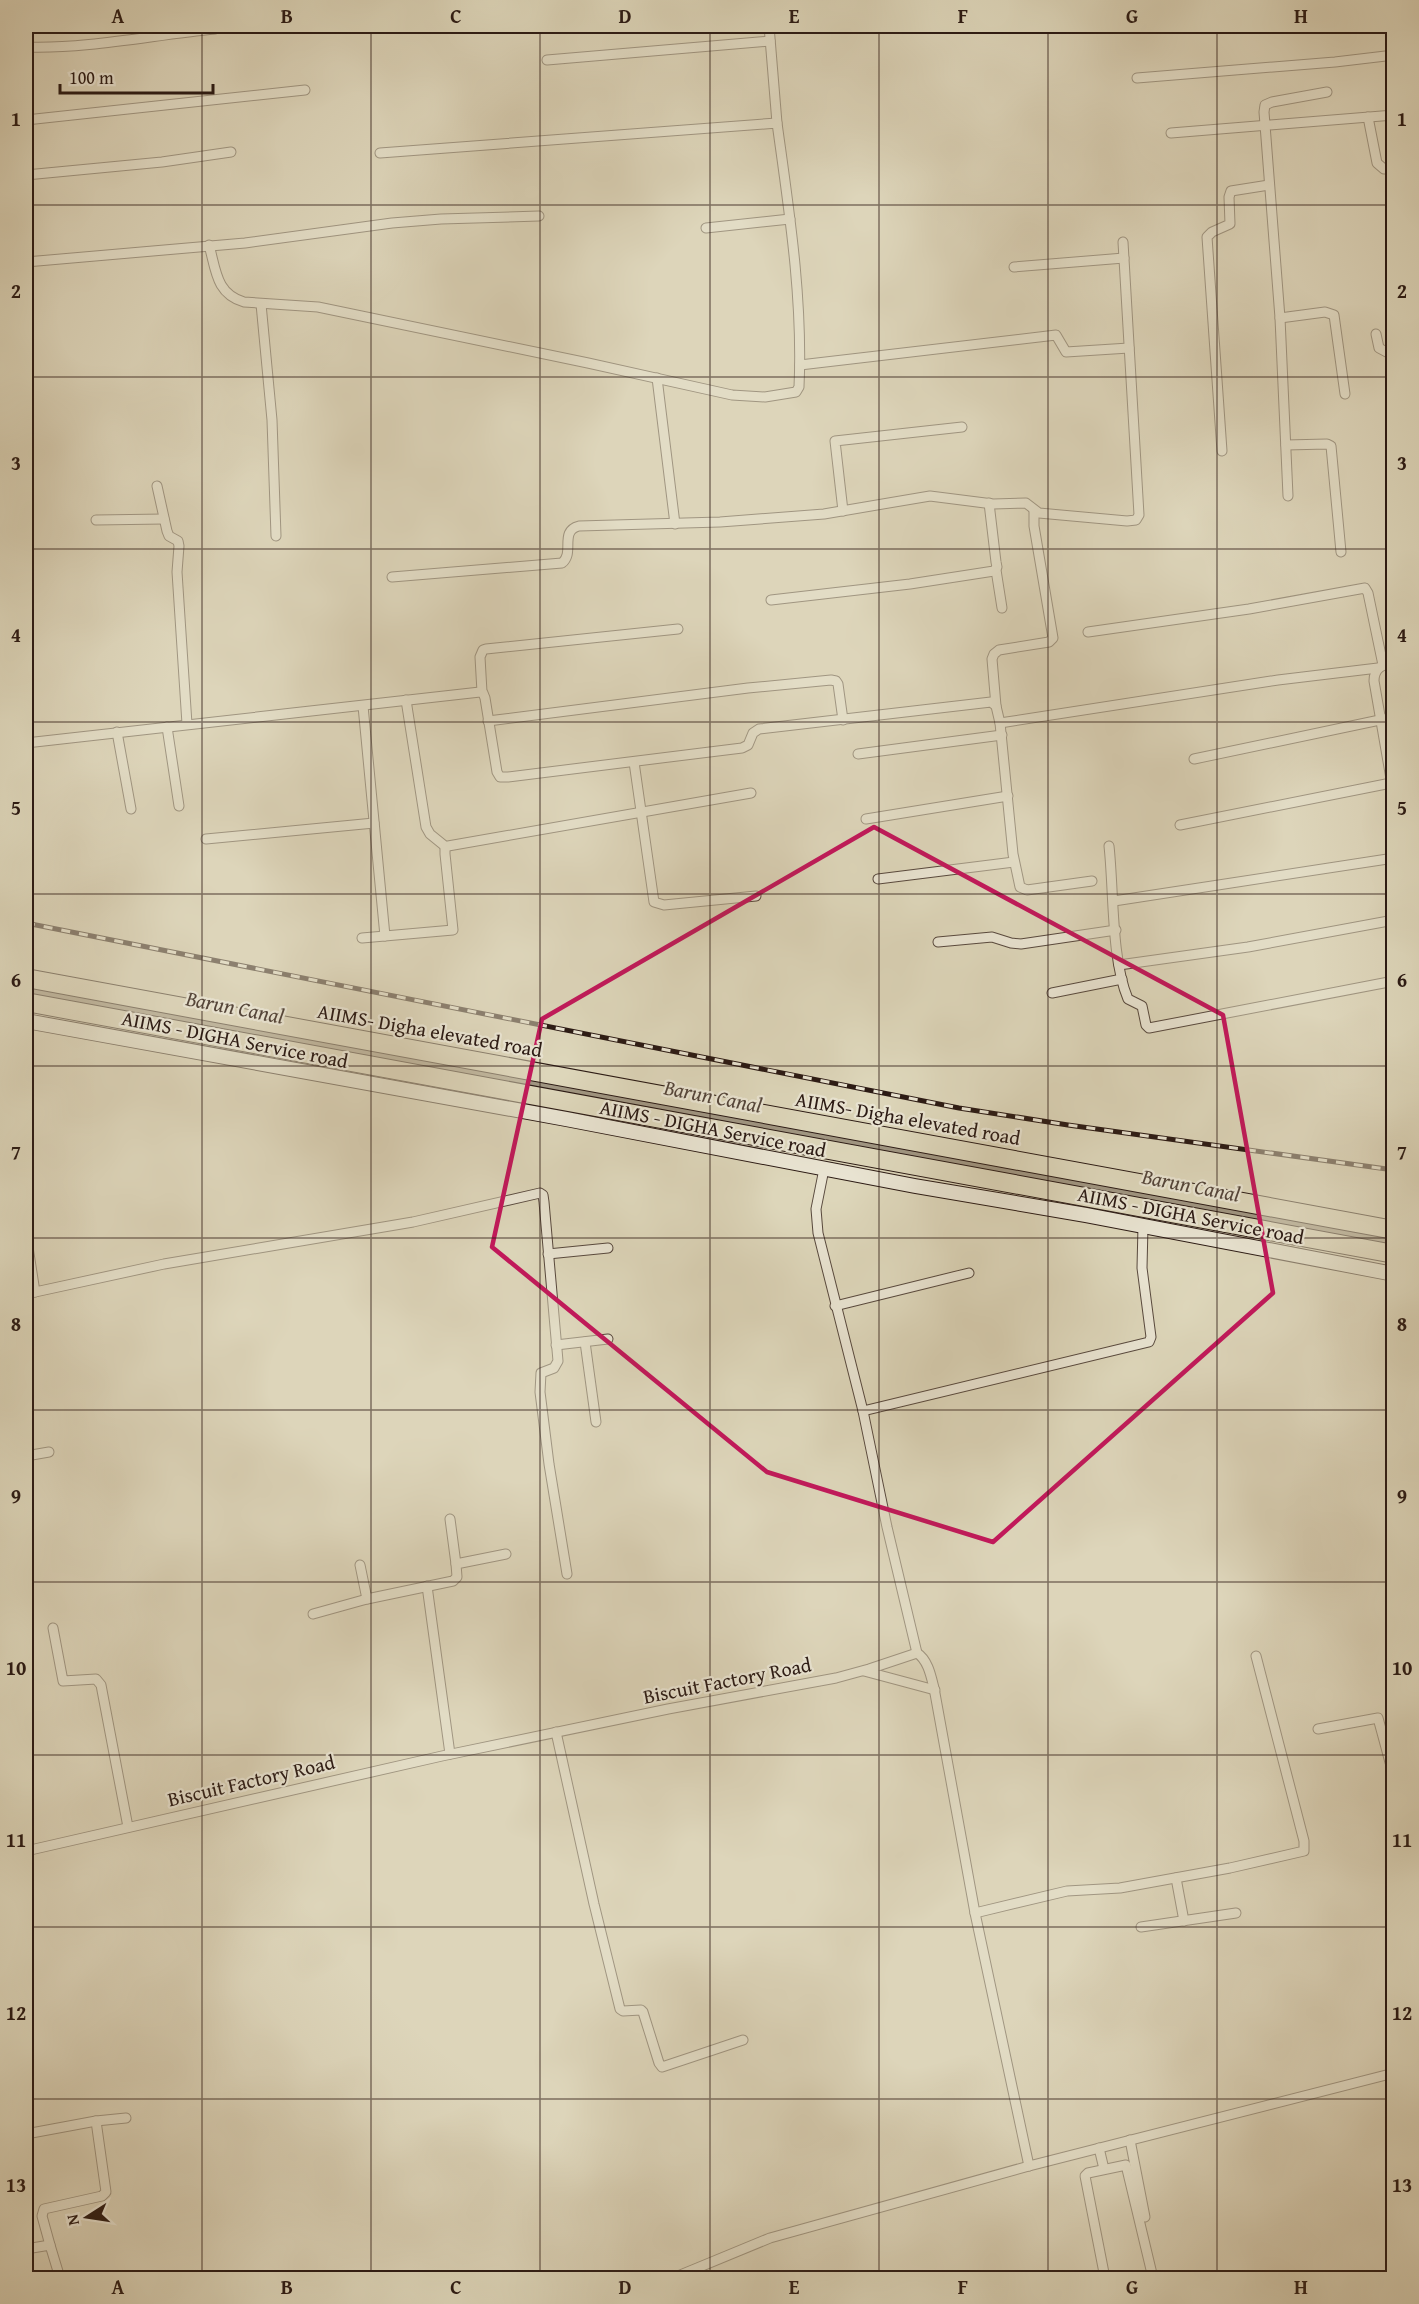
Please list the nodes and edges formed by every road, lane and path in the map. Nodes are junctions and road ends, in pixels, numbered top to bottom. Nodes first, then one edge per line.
1 (221, 26) edge
2 (769, 26) edge
3 (770, 41) junction
4 (26, 47) edge
5 (1394, 55) edge
6 (547, 60) dead end
7 (1137, 78) dead end
8 (305, 90) dead end
9 (1327, 92) dead end
10 (1394, 115) edge
11 (1368, 117) junction
12 (26, 120) edge
13 (777, 123) junction
14 (1265, 125) junction
15 (1171, 133) dead end
16 (231, 152) dead end
17 (380, 153) dead end
18 (1394, 168) edge
19 (26, 175) edge
20 (1269, 185) junction
21 (539, 216) dead end
22 (790, 219) junction
23 (706, 228) dead end
24 (1123, 242) dead end
25 (209, 245) junction
26 (1124, 258) junction
27 (26, 262) edge
28 (1014, 267) dead end
29 (261, 304) junction
30 (1280, 318) junction
31 (1376, 334) dead end
32 (1129, 348) junction
33 (1394, 356) edge
34 (800, 365) junction
35 (657, 378) junction
36 (1345, 394) dead end
37 (962, 427) dead end
38 (1286, 445) junction
39 (1222, 451) dead end
40 (157, 486) dead end
41 (1288, 496) dead end
42 (989, 503) junction
43 (1034, 511) junction
44 (843, 512) junction
45 (164, 519) junction
46 (96, 520) dead end
47 (675, 524) junction
48 (276, 536) dead end
49 (1341, 552) dead end
50 (996, 570) junction
51 (392, 577) dead end
52 (771, 600) dead end
53 (1002, 608) dead end
54 (678, 629) dead end
55 (1088, 632) dead end
56 (1394, 662) edge
57 (1380, 667) junction
58 (482, 692) junction
59 (406, 700) junction
60 (363, 706) junction
61 (996, 706) junction
62 (1394, 717) edge
63 (843, 720) junction
64 (488, 721) junction
65 (1380, 721) junction
66 (1000, 723) junction
67 (187, 724) junction
68 (167, 727) junction
69 (117, 732) junction
70 (1002, 735) junction
71 (26, 743) edge
72 (858, 754) dead end
73 (1194, 759) dead end
74 (634, 762) junction
75 (1392, 779) edge
76 (751, 793) dead end
77 (1008, 796) junction
78 (1394, 796) edge
79 (179, 806) dead end
80 (131, 809) dead end
81 (643, 813) junction
82 (866, 819) dead end
83 (375, 823) junction
84 (1180, 825) dead end
85 (206, 839) dead end
86 (1109, 846) dead end
87 (446, 847) junction
88 (1394, 858) edge
89 (1014, 862) junction
90 (878, 879) dead end
91 (1092, 881) dead end
92 (756, 896) dead end
93 (1114, 901) junction
94 (1394, 920) edge
95 (1116, 930) junction
96 (385, 936) junction
97 (362, 938) dead end
98 (938, 942) dead end
99 (1119, 965) junction
100 (26, 978) edge
101 (1122, 979) junction
102 (1394, 981) edge
103 (1052, 993) dead end
104 (26, 1002) edge
105 (26, 1021) edge
106 (824, 1169) junction
107 (1143, 1226) junction
108 (1394, 1230) edge
109 (26, 1234) edge
110 (608, 1248) dead end
111 (548, 1254) junction
112 (1394, 1254) edge
113 (969, 1273) dead end
114 (1394, 1274) edge
115 (30, 1293) edge
116 (835, 1306) junction
117 (608, 1339) dead end
118 (585, 1342) junction
119 (556, 1345) junction
120 (863, 1411) junction
121 (596, 1422) dead end
122 (49, 1452) dead end
123 (26, 1455) edge
124 (450, 1519) dead end
125 (506, 1554) dead end
126 (456, 1564) junction
127 (360, 1565) dead end
128 (567, 1574) dead end
129 (427, 1586) junction
130 (367, 1599) junction
131 (313, 1614) dead end
132 (53, 1628) dead end
133 (917, 1653) junction
134 (1256, 1656) dead end
135 (862, 1671) junction
136 (935, 1690) junction
137 (1318, 1729) dead end
138 (556, 1732) junction
139 (450, 1754) junction
140 (1394, 1777) edge
141 (128, 1827) junction
142 (26, 1851) edge
143 (1176, 1878) junction
144 (975, 1913) junction
145 (1236, 1913) dead end
146 (1184, 1921) junction
147 (1141, 1927) dead end
148 (743, 2040) dead end
149 (1394, 2073) edge
150 (126, 2118) dead end
151 (96, 2121) junction
152 (26, 2134) edge
153 (1130, 2140) junction
154 (1099, 2148) junction
155 (1029, 2166) junction
156 (1104, 2169) junction
157 (50, 2245) junction
158 (26, 2249) edge
159 (60, 2278) edge
160 (676, 2278) edge
161 (1105, 2278) edge
162 (1153, 2278) edge
163 (1158, 2278) edge

1 - 4 street
2 - 3 street
3 - 6 street
3 - 13 street
5 - 7 street
8 - 12 street
9 - 14 street
10 - 11 street
11 - 14 street
11 - 18 street
13 - 17 street
13 - 22 street
14 - 15 street
14 - 20 street
16 - 19 street
20 - 30 street
20 - 39 street
21 - 25 street
22 - 23 street
22 - 34 street
24 - 26 street
25 - 27 street
25 - 29 street
26 - 28 street
26 - 32 street
29 - 35 street
29 - 48 street
30 - 36 street
30 - 38 street
31 - 33 street
32 - 34 street
32 - 43 street
34 - 35 street
35 - 47 street
37 - 44 street
38 - 41 street
38 - 49 street
40 - 45 street
42 - 43 street
42 - 44 street
42 - 50 street
43 - 61 street
44 - 47 street
45 - 46 street
45 - 67 street
47 - 51 street
50 - 52 street
50 - 53 street
54 - 58 street
55 - 57 street
56 - 57 street
57 - 65 street
57 - 66 street
58 - 59 street
58 - 64 street
59 - 60 street
59 - 87 street
60 - 67 street
60 - 83 street
61 - 63 street
61 - 66 street
62 - 65 street
63 - 64 street
63 - 74 street
64 - 74 street
65 - 73 street
65 - 75 street
66 - 70 street
67 - 68 street
68 - 69 street
68 - 79 street
69 - 71 street
69 - 80 street
70 - 72 street
70 - 77 street
74 - 81 street
75 - 78 street
75 - 84 street
76 - 81 street
77 - 82 street
77 - 89 street
81 - 87 street
81 - 92 street
83 - 85 street
83 - 96 street
86 - 93 street
87 - 96 street
88 - 93 street
89 - 90 street
89 - 91 street
93 - 95 street
94 - 99 street
95 - 98 street
95 - 99 street
96 - 97 street
99 - 101 street
100 - 108 highway, AIIMS- Digha elevated road
101 - 102 street
101 - 103 street
104 - 112 highway
105 - 106 main road, AIIMS - DIGHA Service road
106 - 107 main road, AIIMS - DIGHA Service road
106 - 116 street
107 - 114 main road, AIIMS - DIGHA Service road
107 - 120 street
109 - 115 street
110 - 111 street
111 - 115 street
111 - 119 street
113 - 116 street
116 - 120 street
117 - 118 street
118 - 119 street
118 - 121 street
119 - 128 street
120 - 133 street
122 - 123 street
124 - 126 street
125 - 126 street
126 - 129 street
127 - 130 street
129 - 130 street
129 - 139 street
130 - 131 street
132 - 141 street
133 - 135 street, Biscuit Factory Road
133 - 136 street
134 - 143 street
135 - 136 street
135 - 138 street, Biscuit Factory Road
136 - 144 street
137 - 140 street
138 - 139 street, Biscuit Factory Road
138 - 148 street
139 - 141 street, Biscuit Factory Road
141 - 142 street, Biscuit Factory Road
143 - 144 street
143 - 146 street
144 - 155 street
145 - 146 street
146 - 147 street
149 - 153 street
150 - 151 street
151 - 152 street
151 - 157 street
153 - 154 street
153 - 163 street
154 - 155 street
154 - 156 street
155 - 160 street
156 - 161 street
156 - 162 street
157 - 158 street
157 - 159 street

